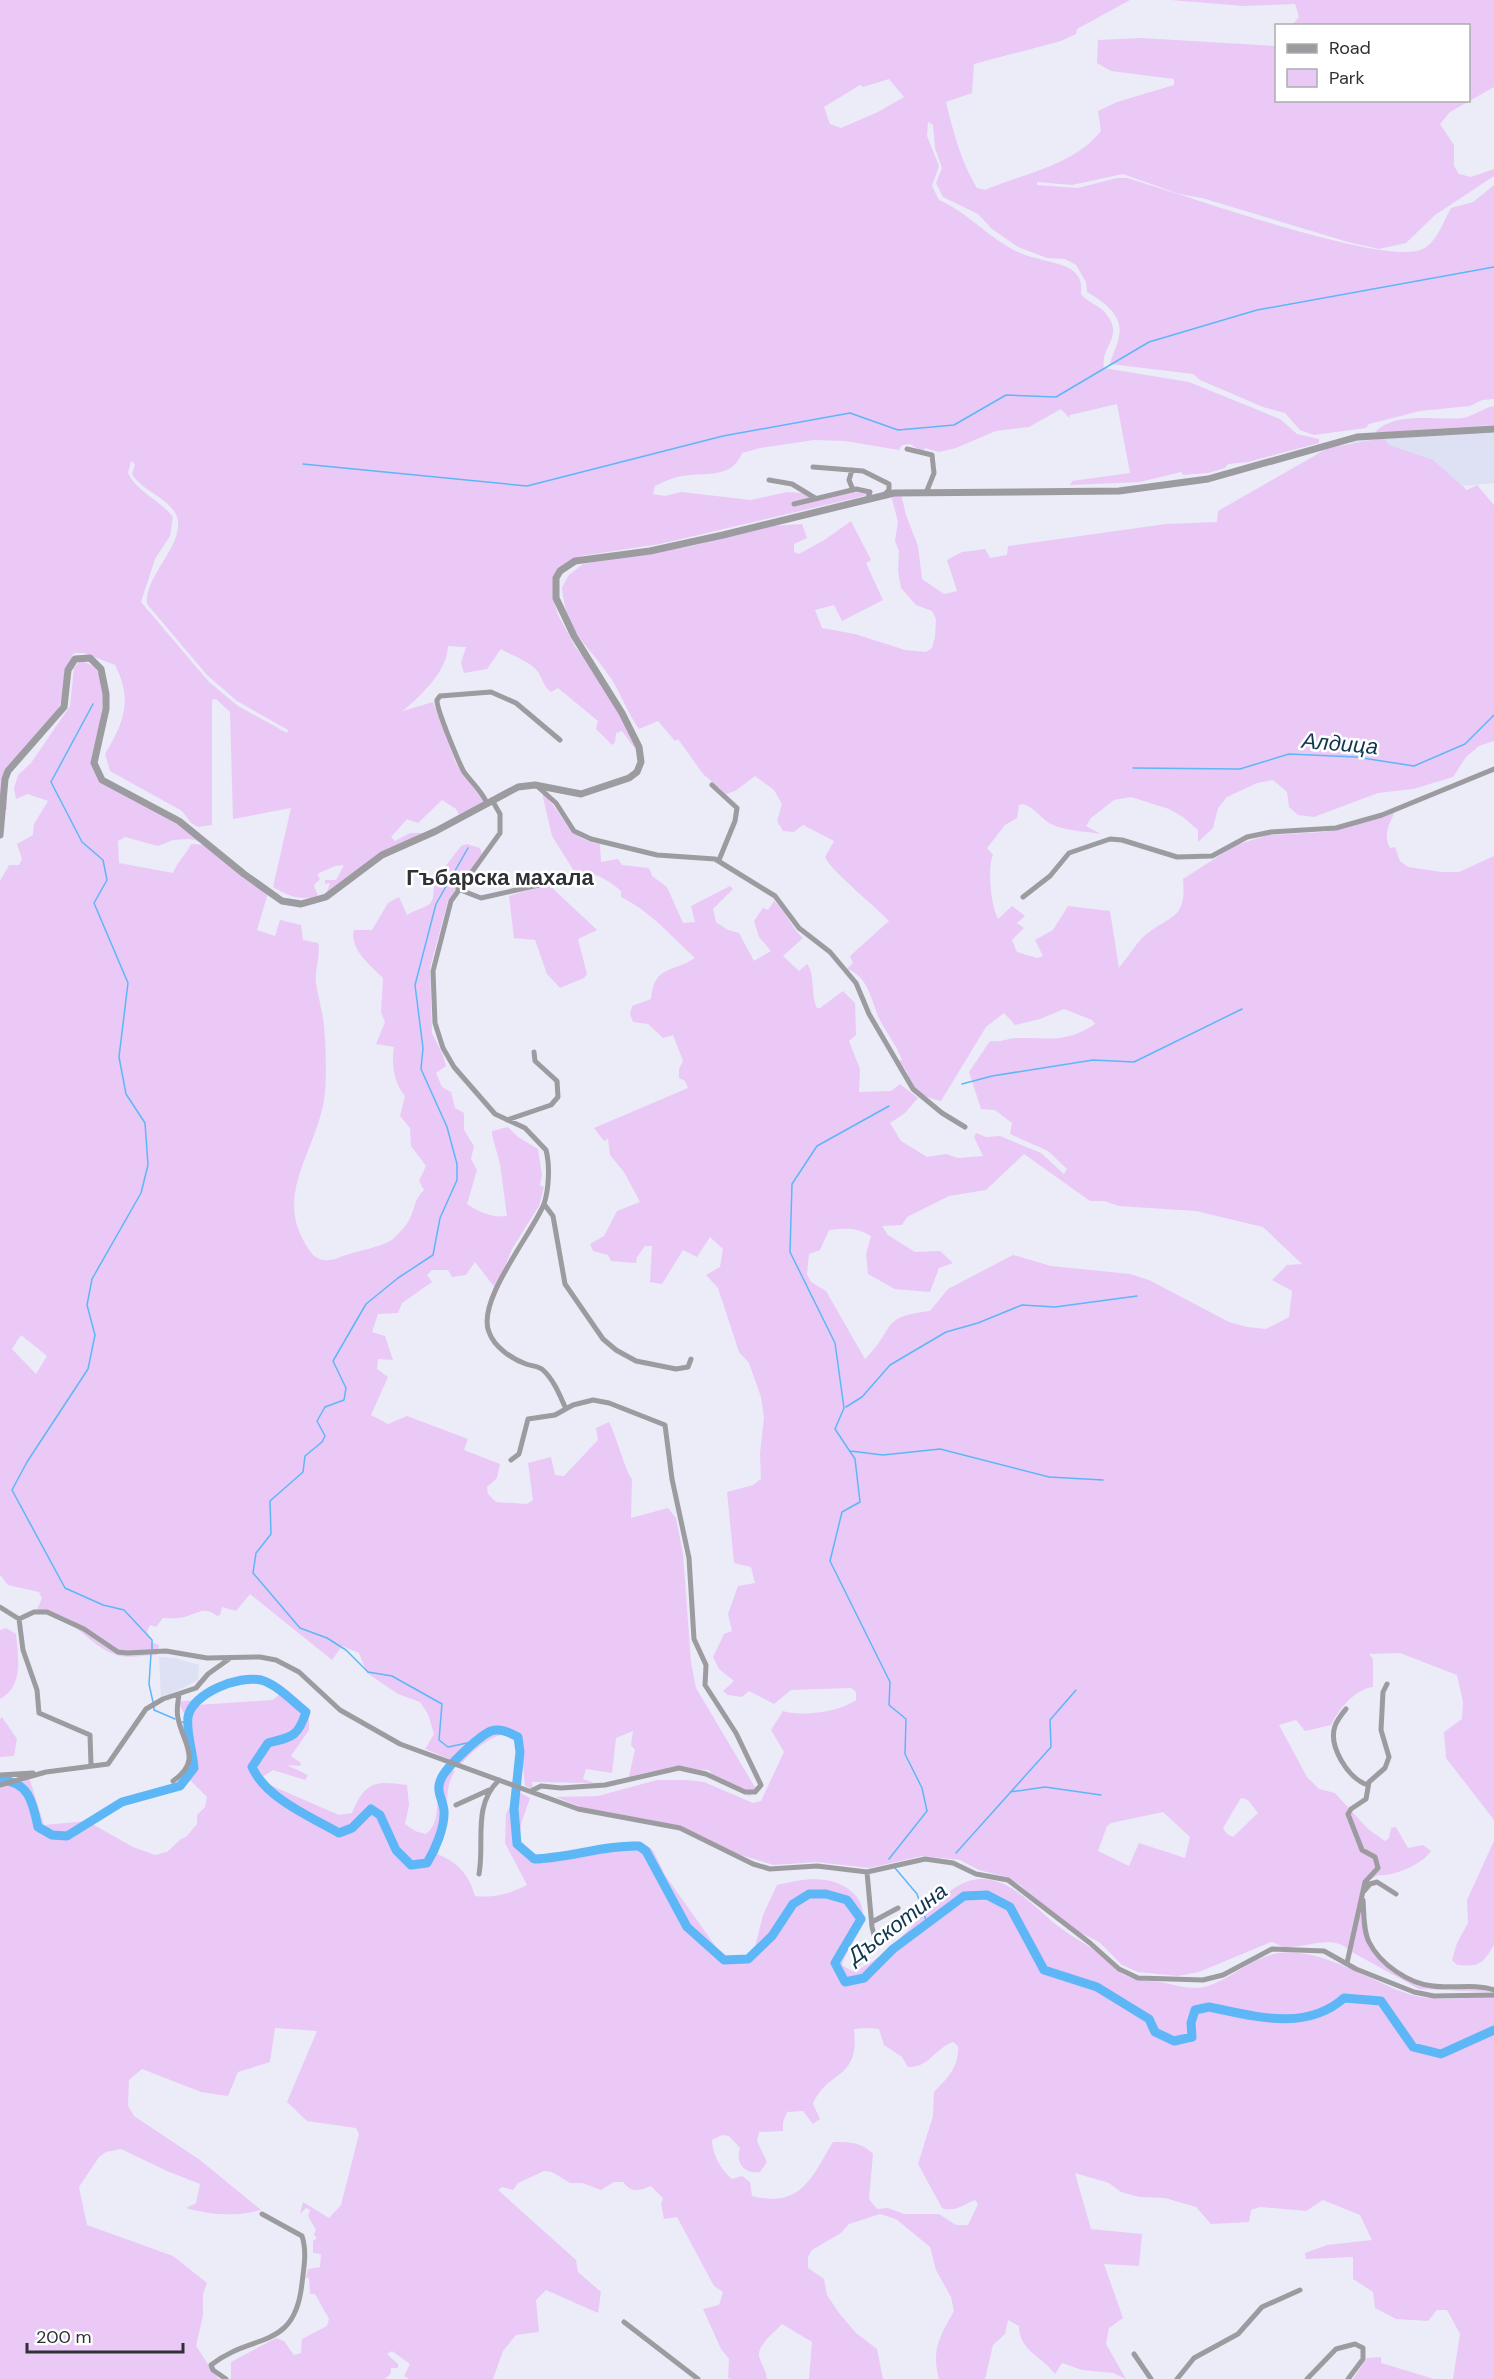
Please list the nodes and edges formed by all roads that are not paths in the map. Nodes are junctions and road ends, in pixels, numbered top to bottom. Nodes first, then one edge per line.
1 (1494, 429) edge
2 (907, 448) dead end
3 (813, 467) dead end
4 (852, 470) junction
5 (769, 480) dead end
6 (853, 490) junction
7 (926, 493) junction
8 (884, 495) junction
9 (817, 498) junction
10 (868, 498) junction
11 (794, 504) dead end
12 (560, 740) dead end
13 (1494, 769) edge
14 (535, 785) junction
15 (712, 785) dead end
16 (489, 802) junction
17 (0, 835) edge
18 (719, 860) junction
19 (543, 884) dead end
20 (458, 889) junction
21 (1023, 897) dead end
22 (534, 1052) dead end
23 (507, 1120) junction
24 (965, 1127) dead end
25 (544, 1204) junction
26 (691, 1359) dead end
27 (566, 1410) junction
28 (511, 1460) dead end
29 (0, 1607) edge
30 (19, 1619) junction
31 (207, 1658) junction
32 (230, 1658) junction
33 (208, 1674) junction
34 (1387, 1684) dead end
35 (179, 1694) junction
36 (1346, 1709) dead end
37 (91, 1765) junction
38 (46, 1772) junction
39 (0, 1775) edge
40 (173, 1780) dead end
41 (499, 1780) junction
42 (0, 1785) edge
43 (1368, 1785) junction
44 (489, 1790) junction
45 (529, 1790) junction
46 (456, 1805) dead end
47 (867, 1872) junction
48 (479, 1874) dead end
49 (1396, 1893) dead end
50 (1363, 1895) junction
51 (898, 1908) dead end
52 (872, 1922) junction
53 (857, 1964) dead end
54 (1347, 1964) junction
55 (1494, 1990) edge
56 (1494, 1995) edge
57 (262, 2214) dead end
58 (1300, 2290) dead end
59 (624, 2322) dead end
60 (1134, 2354) dead end
61 (226, 2379) edge
62 (698, 2379) edge
63 (1151, 2379) edge
64 (1177, 2379) edge
65 (1307, 2379) edge
66 (1348, 2379) edge

1 - 7 street
2 - 7 street
3 - 4 street
4 - 6 street
4 - 8 street
5 - 9 street
6 - 9 street
6 - 10 street
7 - 8 street
8 - 10 street
9 - 11 street
10 - 14 street
12 - 16 street
13 - 21 street
14 - 16 street
14 - 18 street
15 - 18 street
16 - 17 street
16 - 20 street
18 - 24 street
19 - 20 street
20 - 23 street
22 - 23 street
23 - 25 street
25 - 26 street
25 - 27 street
27 - 28 street
27 - 45 street
29 - 30 street
30 - 31 street
30 - 37 street
31 - 32 street
31 - 33 street
32 - 33 street
32 - 41 street
33 - 35 street
34 - 43 street
35 - 37 street
35 - 40 street
36 - 43 street
37 - 38 street
38 - 39 street
38 - 42 street
41 - 44 street
41 - 45 street
43 - 50 street
44 - 46 street
44 - 48 street
45 - 47 street
47 - 52 street
47 - 54 street
49 - 50 street
50 - 54 street
50 - 55 street
51 - 52 street
52 - 53 street
54 - 56 street
57 - 61 street
58 - 64 street
59 - 62 street
60 - 63 street
65 - 66 street

